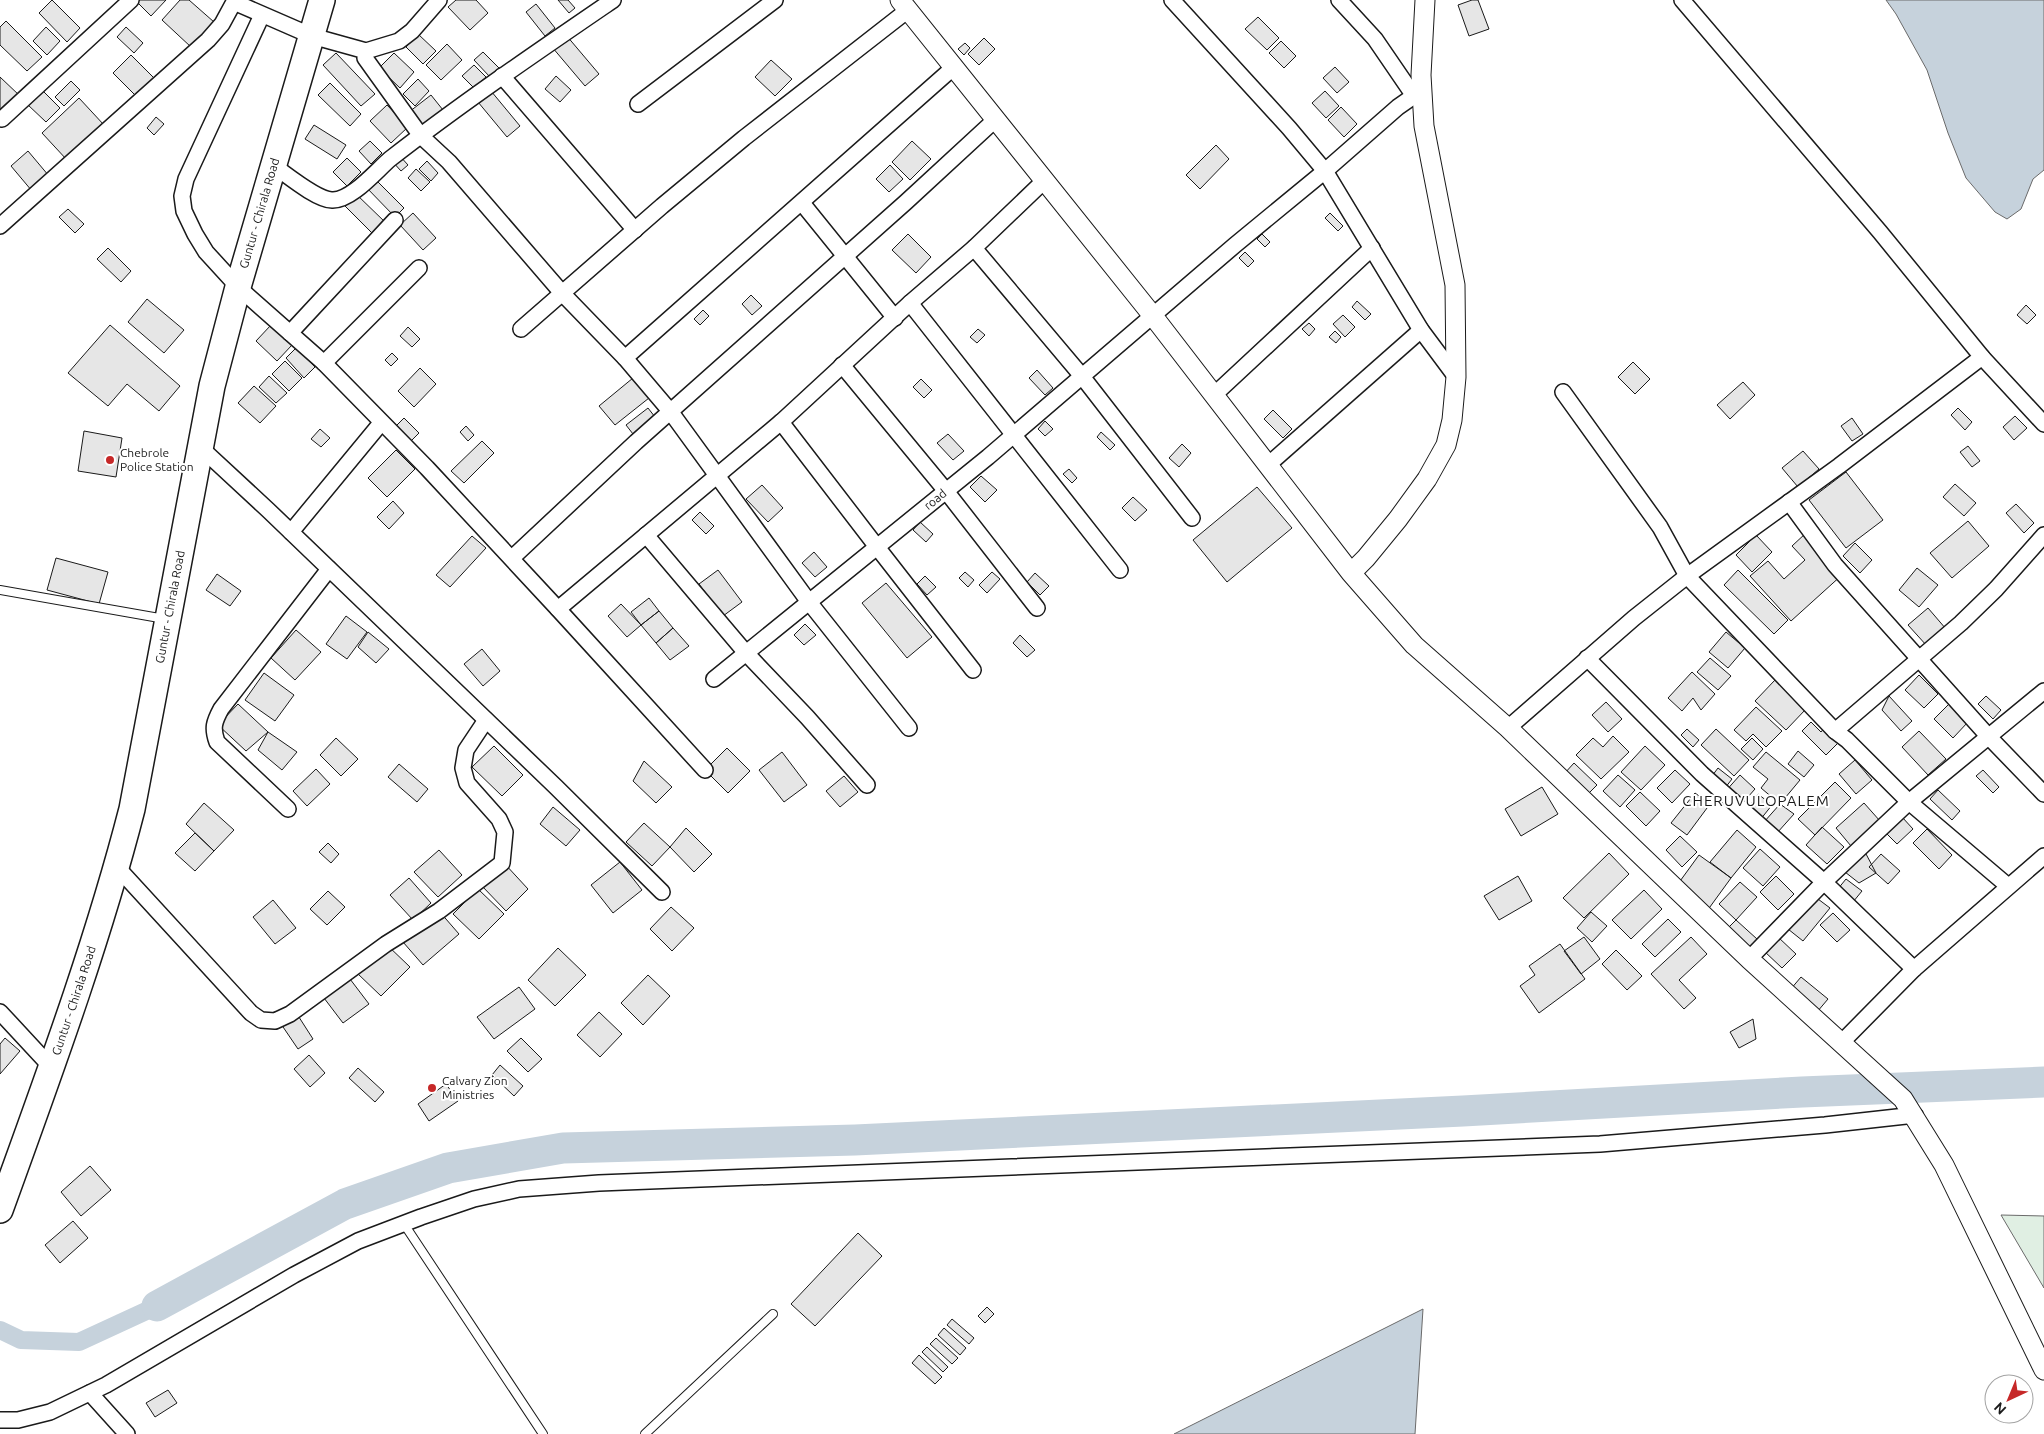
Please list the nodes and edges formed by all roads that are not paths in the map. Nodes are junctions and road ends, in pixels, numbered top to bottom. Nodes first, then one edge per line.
1 (131, 0) edge
2 (322, 0) edge
3 (439, 0) edge
4 (613, 0) edge
5 (775, 0) edge
6 (1172, 0) edge
7 (1339, 0) edge
8 (1425, 0) edge
9 (1682, 0) edge
10 (232, 1) edge
11 (904, 5) edge
12 (262, 15) junction
13 (312, 36) junction
14 (366, 51) junction
15 (954, 67) junction
16 (502, 76) junction
17 (1418, 94) junction
18 (638, 104) dead end
19 (996, 118) junction
20 (2, 119) dead end
21 (421, 136) junction
22 (274, 166) junction
23 (1326, 171) junction
24 (1045, 180) junction
25 (802, 203) junction
26 (395, 220) dead end
27 (0, 226) edge
28 (635, 230) junction
29 (974, 248) junction
30 (1372, 248) junction
31 (843, 256) junction
32 (419, 268) dead end
33 (238, 287) junction
34 (562, 293) junction
35 (910, 303) junction
36 (1153, 316) junction
37 (895, 318) junction
38 (521, 329) dead end
39 (1421, 330) junction
40 (290, 333) junction
41 (1982, 357) junction
42 (625, 358) junction
43 (324, 364) junction
44 (842, 365) junction
45 (1081, 375) junction
46 (1456, 378) junction
47 (1563, 392) dead end
48 (1214, 395) junction
49 (670, 411) junction
50 (781, 422) junction
51 (381, 423) junction
52 (2044, 424) edge
53 (1014, 434) junction
54 (200, 447) junction
55 (1268, 465) junction
56 (717, 474) junction
57 (946, 490) junction
58 (1788, 502) junction
59 (1192, 518) dead end
60 (291, 532) junction
61 (646, 535) junction
62 (2044, 535) edge
63 (877, 547) junction
64 (512, 558) junction
65 (329, 569) junction
66 (1120, 570) dead end
67 (1352, 573) junction
68 (1687, 576) junction
69 (0, 590) edge
70 (809, 602) junction
71 (558, 608) junction
72 (1038, 608) dead end
73 (167, 620) junction
74 (746, 653) junction
75 (1587, 658) junction
76 (1920, 660) junction
77 (973, 670) dead end
78 (714, 679) dead end
79 (2044, 691) edge
80 (486, 720) junction
81 (909, 728) dead end
82 (1508, 728) junction
83 (1835, 731) junction
84 (1988, 736) junction
85 (705, 770) dead end
86 (867, 785) dead end
87 (2044, 794) edge
88 (1910, 802) junction
89 (288, 809) dead end
90 (2044, 856) edge
91 (117, 867) junction
92 (1824, 882) junction
93 (2008, 886) junction
94 (662, 892) dead end
95 (1749, 959) junction
96 (1914, 969) junction
97 (0, 1012) edge
98 (1842, 1042) junction
99 (51, 1067) junction
100 (1915, 1116) junction
101 (0, 1210) edge
102 (404, 1224) junction
103 (773, 1314) dead end
104 (2044, 1370) edge
105 (90, 1393) junction
106 (0, 1420) edge
107 (127, 1434) edge
108 (543, 1434) edge
109 (644, 1434) edge

1 - 20 street
2 - 13 main road, Guntur - Chirala Road
3 - 14 street
4 - 16 street
5 - 18 street
6 - 23 street
7 - 17 street
8 - 17 street
9 - 41 street
10 - 12 street
10 - 27 street
11 - 15 street
11 - 28 street
12 - 13 street
12 - 33 street
13 - 14 street
13 - 22 main road, Guntur - Chirala Road
14 - 21 street
15 - 19 street
15 - 25 street
16 - 21 street
16 - 28 street
17 - 23 street, road
17 - 46 street
19 - 24 street
19 - 31 street
21 - 22 street
21 - 34 street
22 - 33 main road, Guntur - Chirala Road
23 - 30 street
23 - 36 street, road
24 - 29 street
24 - 36 street
25 - 31 street
25 - 42 street
26 - 40 street
28 - 34 street
29 - 35 street
29 - 45 street
30 - 39 street
30 - 48 street
31 - 37 street
31 - 49 street
32 - 43 street
33 - 40 street
33 - 54 main road, Guntur - Chirala Road
34 - 38 street
34 - 42 street
35 - 37 street
35 - 53 street
36 - 45 street, road
36 - 48 street
37 - 44 street
39 - 46 street
39 - 55 street
40 - 43 street
41 - 52 street
41 - 58 street
42 - 49 street
43 - 51 street
44 - 50 street
44 - 57 street
45 - 53 street, road
45 - 59 street
46 - 67 street
47 - 68 street
48 - 55 street
49 - 56 street
49 - 64 street
50 - 56 street
50 - 63 street
51 - 60 street
51 - 64 street
53 - 57 street, road
53 - 66 street
54 - 60 street
54 - 73 main road, Guntur - Chirala Road
55 - 67 street
56 - 61 street
56 - 70 street
57 - 63 street, road
57 - 72 street
58 - 68 street
58 - 76 street
60 - 65 street
61 - 71 street
61 - 74 street
62 - 76 street
63 - 70 street, road
63 - 77 street
64 - 71 street
65 - 80 street
65 - 89 street
67 - 82 street
68 - 75 street
68 - 83 street
69 - 73 lane
70 - 74 street, road
70 - 81 street
71 - 85 street
73 - 91 main road, Guntur - Chirala Road
74 - 78 street, road
74 - 86 street
75 - 82 street
75 - 92 street
76 - 83 street
76 - 84 street
79 - 84 street
80 - 91 street
80 - 94 street
82 - 95 street
83 - 88 street
84 - 87 street
84 - 88 street
88 - 92 street
88 - 93 street
90 - 93 street
91 - 99 main road, Guntur - Chirala Road
92 - 95 street
92 - 96 street
93 - 96 street
95 - 98 street
96 - 98 street
97 - 99 street
98 - 100 street
99 - 101 main road, Guntur - Chirala Road
100 - 102 street
100 - 104 street
102 - 105 street
102 - 108 lane
103 - 109 lane
105 - 106 street
105 - 107 street

